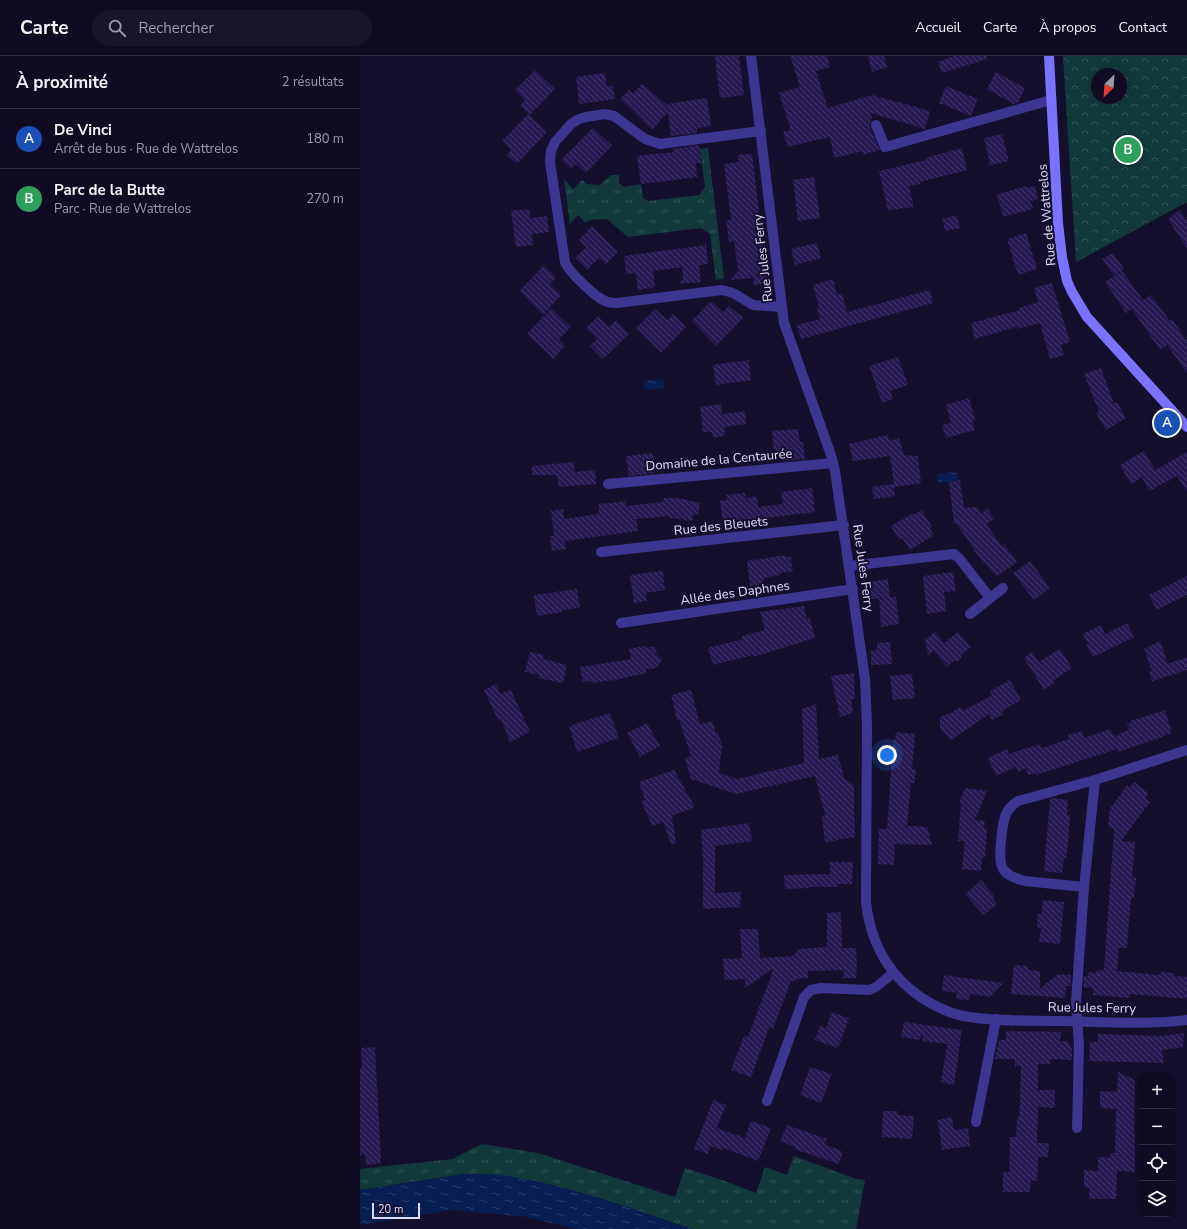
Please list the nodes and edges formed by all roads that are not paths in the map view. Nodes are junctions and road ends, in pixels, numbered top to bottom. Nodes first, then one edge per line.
1 (751, 56) edge
2 (1048, 56) edge
3 (1051, 100) junction
4 (876, 125) dead end
5 (760, 131) junction
6 (782, 307) junction
7 (1187, 427) edge
8 (833, 463) junction
9 (608, 484) dead end
10 (844, 526) junction
11 (601, 552) dead end
12 (849, 566) junction
13 (1003, 588) dead end
14 (853, 589) junction
15 (990, 598) junction
16 (970, 614) dead end
17 (621, 623) dead end
18 (1187, 750) edge
19 (1095, 780) junction
20 (1084, 887) junction
21 (893, 973) junction
22 (996, 1019) junction
23 (1187, 1020) edge
24 (1078, 1021) junction
25 (766, 1101) dead end
26 (976, 1122) dead end
27 (1077, 1128) dead end

1 - 5 street, Rue Jules Ferry
2 - 3 street, Rue de Wattrelos
3 - 4 street
3 - 7 street, Rue de Wattrelos
5 - 6 street, Rue Jules Ferry
5 - 6 street
6 - 8 street, Rue Jules Ferry
8 - 9 street, Domaine de la Centaurée
8 - 10 street, Rue Jules Ferry
10 - 11 street, Rue des Bleuets
10 - 12 street, Rue Jules Ferry
12 - 14 street, Rue Jules Ferry
12 - 15 street
13 - 15 street
14 - 17 street, Allée des Daphnes
14 - 21 street, Rue Jules Ferry
15 - 16 street
18 - 19 street
19 - 20 street
19 - 20 street
20 - 24 street
21 - 22 street, Rue Jules Ferry
21 - 25 street
22 - 24 street, Rue Jules Ferry
22 - 26 street
23 - 24 street, Rue Jules Ferry
24 - 27 street

